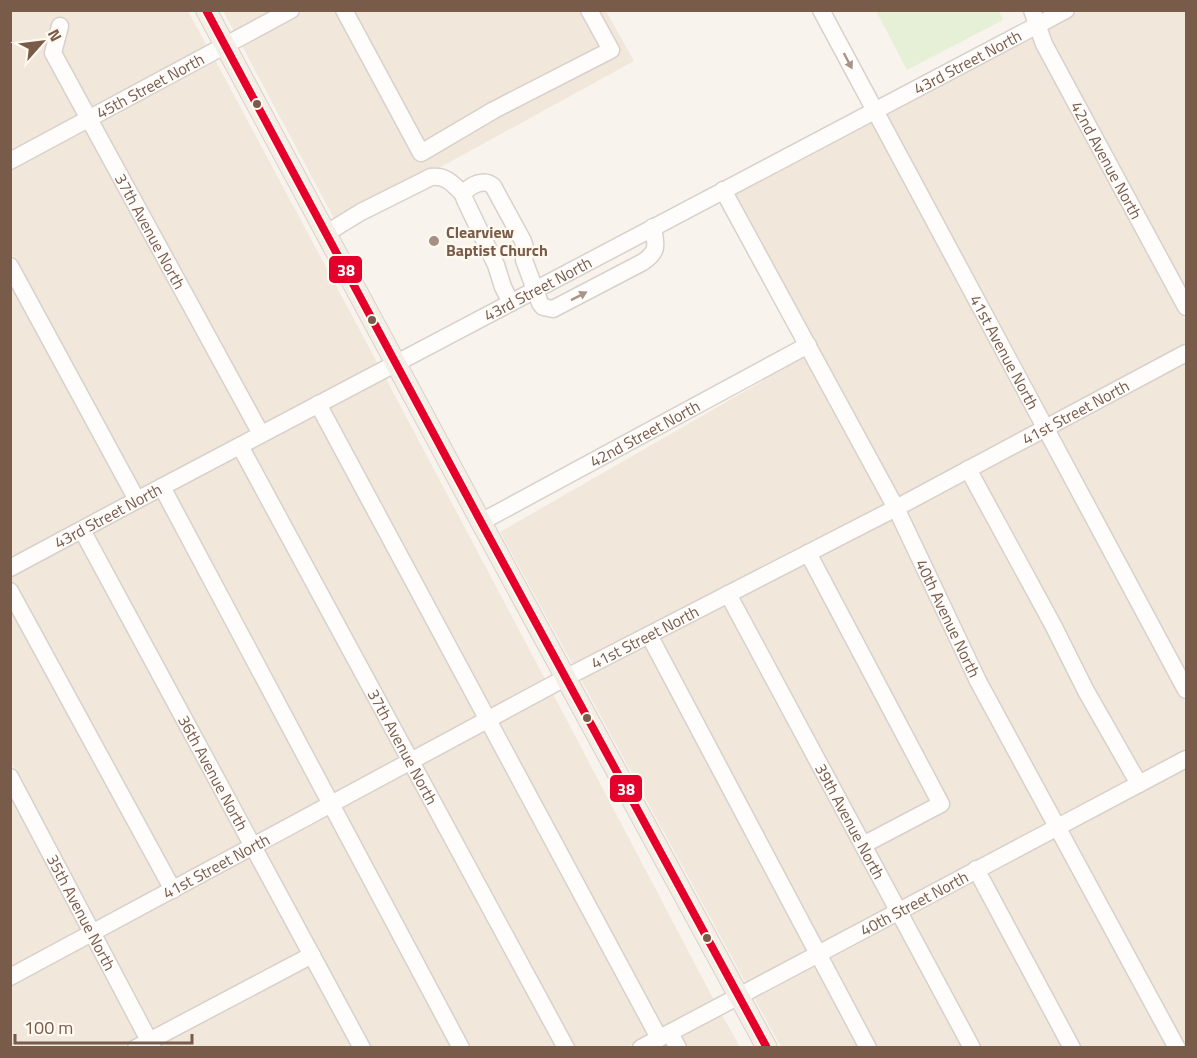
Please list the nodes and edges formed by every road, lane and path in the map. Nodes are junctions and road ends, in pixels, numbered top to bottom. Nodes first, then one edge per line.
1 (206, 10) edge
2 (291, 10) edge
3 (589, 10) edge
4 (821, 10) edge
5 (1066, 10) edge
6 (348, 12) edge
7 (261, 18) edge
8 (1034, 18) edge
9 (60, 26) dead end
10 (224, 47) junction
11 (875, 111) junction
12 (90, 119) junction
13 (10, 161) edge
14 (723, 190) junction
15 (464, 194) junction
16 (653, 227) junction
17 (325, 234) junction
18 (524, 260) junction
19 (10, 266) edge
20 (498, 273) junction
21 (535, 291) junction
22 (511, 303) junction
23 (1186, 307) edge
24 (808, 345) junction
25 (1186, 353) edge
26 (396, 364) junction
27 (318, 404) junction
28 (1044, 428) junction
29 (261, 434) junction
30 (240, 446) junction
31 (968, 469) junction
32 (162, 487) junction
33 (137, 500) junction
34 (896, 507) junction
35 (481, 522) junction
36 (82, 530) junction
37 (808, 553) junction
38 (11, 567) edge
39 (10, 591) edge
40 (728, 594) junction
41 (649, 635) junction
42 (565, 678) junction
43 (1186, 690) edge
44 (487, 720) junction
45 (1186, 759) edge
46 (409, 762) junction
47 (10, 777) edge
48 (1139, 784) junction
49 (332, 804) junction
50 (1058, 826) junction
51 (863, 845) junction
52 (253, 847) junction
53 (976, 869) junction
54 (173, 890) junction
55 (898, 910) junction
56 (92, 933) junction
57 (818, 954) junction
58 (312, 955) junction
59 (13, 970) edge
60 (739, 996) junction
61 (669, 1040) edge
62 (146, 1045) edge
63 (362, 1047) edge
64 (462, 1047) edge
65 (566, 1047) edge
66 (641, 1047) edge
67 (767, 1047) edge
68 (868, 1047) edge
69 (972, 1047) edge
70 (1072, 1047) edge
71 (1177, 1047) edge

1 - 10 main road
2 - 7 street, 45th Street North
3 - 6 street
4 -> 11 street, 41st Avenue North
5 - 8 street, 43rd Street North
7 - 10 street, 45th Street North
8 - 11 street, 43rd Street North
8 - 23 street, 42nd Avenue North
9 - 12 street, 37th Avenue North
10 - 12 street, 45th Street North
10 - 17 main road
11 - 14 street, 43rd Street North
11 - 28 street, 41st Avenue North
12 - 13 street, 45th Street North
12 - 29 street, 37th Avenue North
14 - 16 street, 43rd Street North
14 - 24 street, 40th Avenue North
15 - 17 street
15 - 18 street
15 - 20 street
16 - 21 street, 43rd Street North
21 -> 16 street
17 - 26 main road
18 - 20 street
18 - 21 street
19 - 33 street
20 - 22 street
21 - 22 street, 43rd Street North
22 - 26 street, 43rd Street North
24 - 34 street, 40th Avenue North
24 - 35 street, 42nd Street North
25 - 28 street, 41st Street North
26 - 27 street, 43rd Street North
26 - 35 main road
27 - 29 street, 43rd Street North
27 - 44 street
28 - 31 street, 41st Street North
28 - 43 street, 41st Avenue North
29 - 30 street, 43rd Street North
30 - 32 street, 43rd Street North
30 - 46 street, 37th Avenue North
31 - 34 street, 41st Street North
31 - 48 street
32 - 33 street, 43rd Street North
32 - 49 street
33 - 36 street, 43rd Street North
34 - 37 street, 41st Street North
34 - 50 street, 40th Avenue North
35 - 42 main road
36 - 38 street, 43rd Street North
36 - 52 street, 36th Avenue North
37 - 40 street, 41st Street North
37 - 51 street
39 - 54 street
40 - 41 street, 41st Street North
40 - 51 street, 39th Avenue North
41 - 42 street, 41st Street North
41 - 57 street
42 - 44 street, 41st Street North
42 - 60 main road
44 - 46 street, 41st Street North
44 - 61 street
45 - 48 street, 40th Street North
46 - 49 street, 41st Street North
46 - 65 street, 37th Avenue North
47 - 56 street, 35th Avenue North
48 - 50 street, 40th Street North
49 - 52 street, 41st Street North
49 - 64 street
50 - 53 street, 40th Street North
50 - 71 street, 40th Avenue North
51 - 55 street, 39th Avenue North
52 - 54 street, 41st Street North
52 - 58 street, 36th Avenue North
53 - 55 street, 40th Street North
53 - 70 street
54 - 56 street, 41st Street North
55 - 57 street, 40th Street North
55 - 69 street, 39th Avenue North
56 - 59 street, 41st Street North
56 - 62 street, 35th Avenue North
57 - 60 street, 40th Street North
57 - 68 street
58 - 62 street
58 - 63 street, 36th Avenue North
60 - 61 street, 40th Street North
60 - 67 main road
61 - 66 street, 40th Street North

